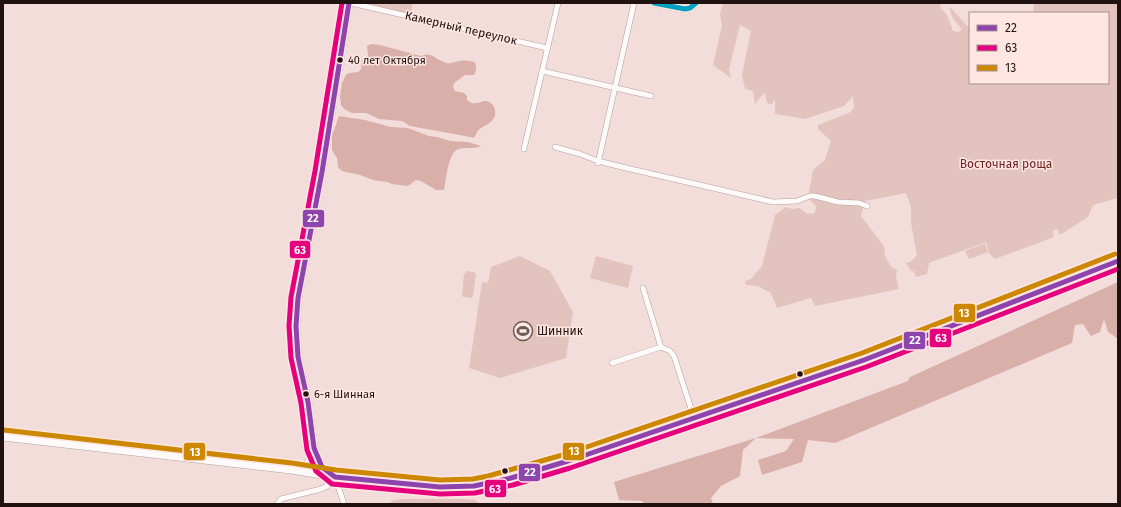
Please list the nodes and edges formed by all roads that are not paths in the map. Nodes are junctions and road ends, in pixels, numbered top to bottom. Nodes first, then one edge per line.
1 (350, 3) edge
2 (558, 3) edge
3 (634, 3) edge
4 (654, 3) edge
5 (696, 3) edge
6 (547, 48) junction
7 (542, 71) junction
8 (615, 87) junction
9 (651, 96) dead end
10 (555, 147) dead end
11 (524, 149) dead end
12 (598, 162) junction
13 (867, 206) dead end
14 (1118, 261) edge
15 (643, 288) dead end
16 (661, 347) junction
17 (612, 363) dead end
18 (694, 418) junction
19 (3, 437) edge
20 (314, 448) junction
21 (291, 470) junction
22 (335, 477) junction
23 (277, 504) edge
24 (344, 504) edge

1 - 6 street, Камерный переулок
1 - 20 main road
2 - 6 street
3 - 8 street
4 - 5 main road
6 - 7 street
7 - 8 street
7 - 11 street
8 - 9 street
8 - 12 street
10 - 12 street
12 - 13 street
14 - 18 main road
15 - 16 street
16 - 17 street
16 - 18 street
18 - 22 main road
19 - 21 main road
20 - 21 main road
20 - 22 main road
21 - 22 main road
22 - 23 street
22 - 24 street

